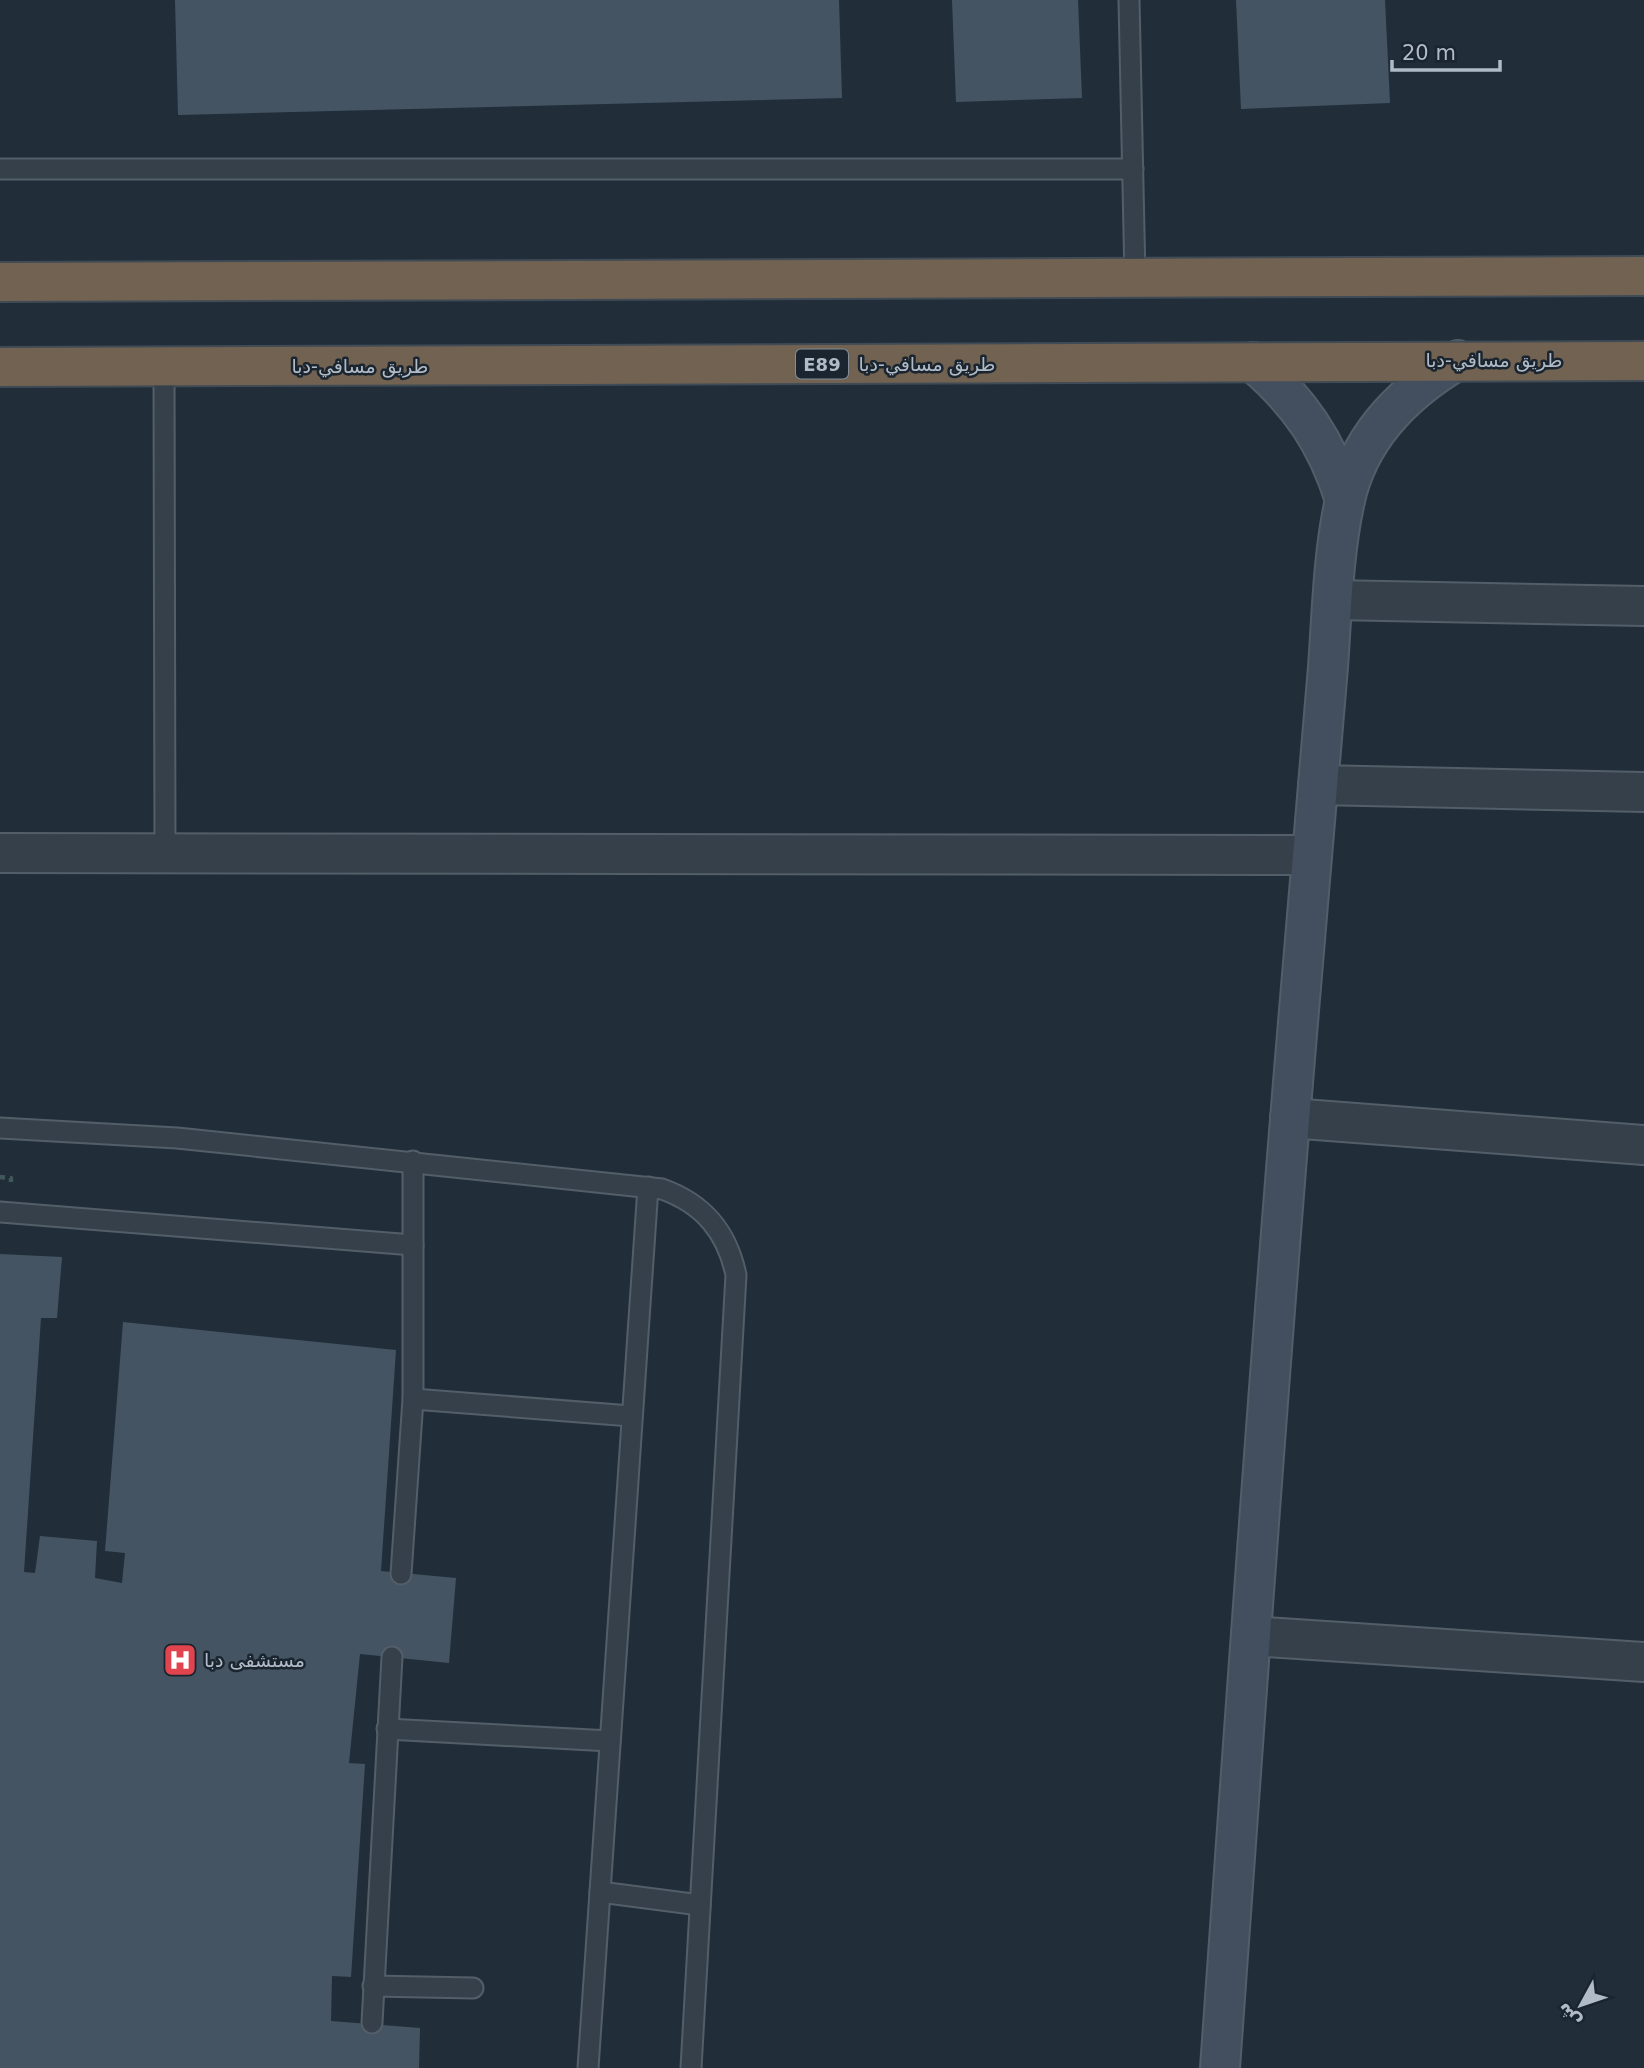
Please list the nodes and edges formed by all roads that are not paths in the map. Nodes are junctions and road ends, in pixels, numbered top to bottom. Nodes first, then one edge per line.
1 (1129, 0) edge
2 (0, 169) edge
3 (1133, 169) junction
4 (1644, 276) edge
5 (1135, 278) junction
6 (0, 282) edge
7 (1458, 360) junction
8 (1644, 361) edge
9 (1253, 362) junction
10 (164, 366) junction
11 (0, 367) edge
12 (1345, 500) junction
13 (1334, 600) junction
14 (1644, 606) edge
15 (1318, 785) junction
16 (1644, 792) edge
17 (0, 853) edge
18 (165, 853) junction
19 (1312, 855) junction
20 (1290, 1118) junction
21 (0, 1128) edge
22 (1644, 1145) edge
23 (414, 1161) junction
24 (648, 1187) junction
25 (0, 1212) edge
26 (413, 1245) junction
27 (413, 1399) junction
28 (631, 1416) junction
29 (401, 1574) dead end
30 (1251, 1636) junction
31 (392, 1657) dead end
32 (1644, 1662) edge
33 (387, 1729) junction
34 (610, 1741) junction
35 (600, 1892) junction
36 (700, 1905) junction
37 (373, 1986) junction
38 (473, 1987) dead end
39 (372, 2023) dead end
40 (588, 2068) edge
41 (691, 2068) edge
42 (1220, 2068) edge

1 - 3 lane
2 - 3 lane
3 - 5 lane
4 - 5 highway
5 - 6 highway
7 - 8 highway, طريق مسافي-دبا / E89
7 - 9 highway, طريق مسافي-دبا / E89
7 - 12 street
9 - 10 highway, طريق مسافي-دبا / E89
9 - 12 street
10 - 11 highway, طريق مسافي-دبا / E89
10 - 18 lane
12 - 13 street
13 - 14 street
13 - 15 street
15 - 16 street
15 - 19 street
17 - 18 street
18 - 19 street
19 - 20 street
20 - 22 street
20 - 30 street
21 - 23 lane
23 - 24 lane
23 - 26 lane
24 - 28 lane
24 - 36 lane
25 - 26 lane
26 - 27 lane
27 - 28 lane
27 - 29 lane
28 - 34 lane
30 - 32 street
30 - 42 street
31 - 33 lane
33 - 34 lane
33 - 37 lane
34 - 35 lane
35 - 36 lane
35 - 40 lane
36 - 41 lane
37 - 38 lane
37 - 39 lane

